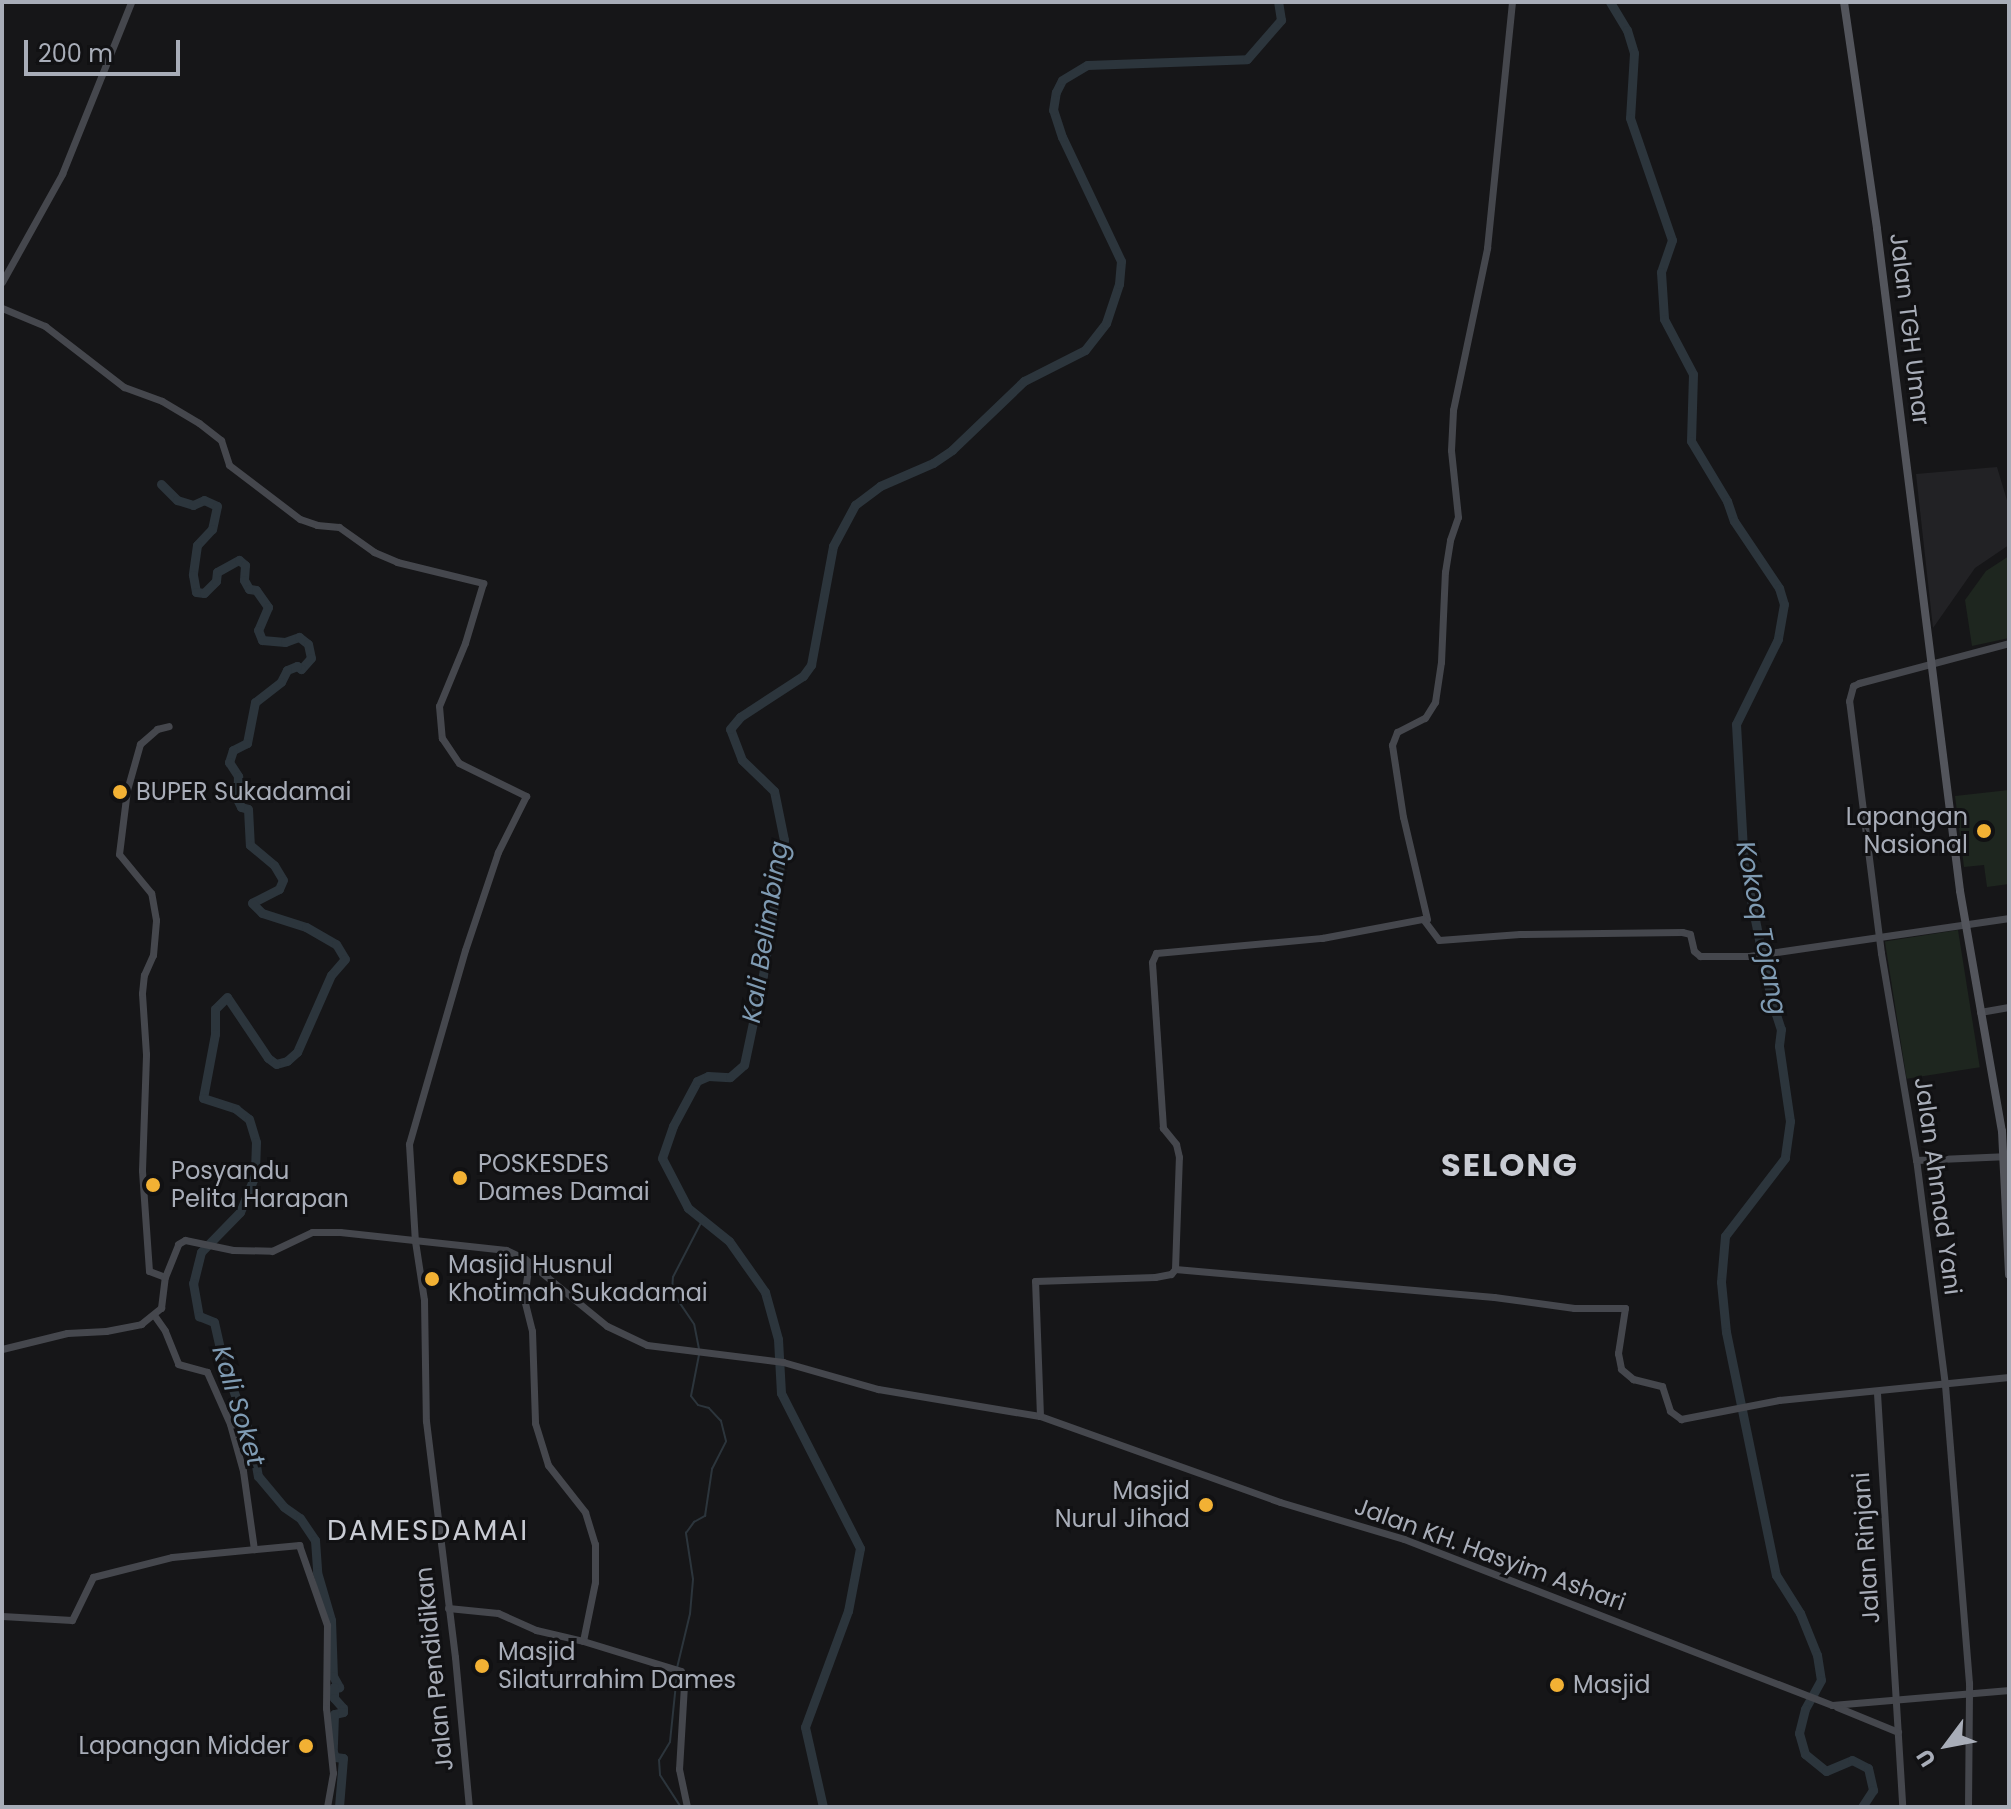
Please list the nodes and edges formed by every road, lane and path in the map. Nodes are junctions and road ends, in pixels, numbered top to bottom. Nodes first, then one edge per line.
1 (131, 2) edge
2 (1512, 2) edge
3 (1844, 2) edge
4 (2, 282) edge
5 (2, 308) edge
6 (2009, 643) edge
7 (1932, 662) junction
8 (169, 726) dead end
9 (2009, 918) edge
10 (1427, 919) junction
11 (1965, 924) junction
12 (1880, 938) junction
13 (2009, 1007) edge
14 (1980, 1012) junction
15 (2007, 1156) edge
16 (1916, 1160) junction
17 (415, 1241) junction
18 (529, 1262) junction
19 (1175, 1269) junction
20 (2009, 1275) edge
21 (165, 1277) junction
22 (154, 1315) junction
23 (2, 1349) edge
24 (2009, 1377) edge
25 (1945, 1385) junction
26 (1877, 1393) junction
27 (1040, 1416) junction
28 (254, 1549) junction
29 (448, 1608) junction
30 (2, 1616) edge
31 (583, 1641) junction
32 (2009, 1690) edge
33 (1970, 1694) junction
34 (1896, 1701) junction
35 (1829, 1703) junction
36 (1898, 1732) junction
37 (327, 1807) edge
38 (469, 1807) edge
39 (687, 1807) edge
40 (1902, 1807) edge
41 (1968, 1807) edge

1 - 4 street
2 - 10 street
3 - 7 main road, Jalan TGH Umar
5 - 17 street, Jalan Pendidikan
6 - 7 street
7 - 11 main road, Jalan TGH Umar
7 - 12 street, Jalan Ahmad Yani
8 - 21 street
9 - 11 street
10 - 12 street
10 - 19 street
11 - 12 street
11 - 14 main road, Jalan TGH Umar
12 - 16 street, Jalan Ahmad Yani
13 - 14 street
14 - 15 main road, Jalan TGH Umar
15 - 16 street
15 - 20 main road, Jalan TGH Umar
16 - 25 street, Jalan Ahmad Yani
17 - 18 street, Jalan KH. Hasyim Ashari
17 - 21 street, Jalan KH. Hasyim Ashari
17 - 29 street, Jalan Pendidikan
18 - 27 street, Jalan KH. Hasyim Ashari
18 - 31 street
19 - 26 street
19 - 27 street
21 - 22 street
22 - 23 street
22 - 28 street
24 - 25 street
25 - 26 street
25 - 33 street, Jalan Ahmad Yani
26 - 34 street, Jalan Rinjani
27 - 35 street, Jalan KH. Hasyim Ashari
28 - 30 street
28 - 37 street
29 - 31 street
29 - 38 street, Jalan Pendidikan
31 - 39 street
32 - 33 street, Jalan KH. Hasyim Ashari
33 - 34 street, Jalan KH. Hasyim Ashari
33 - 41 street, Jalan Ahmad Yani
34 - 35 street, Jalan KH. Hasyim Ashari
34 - 36 street, Jalan Rinjani
35 - 36 street, Jalan KH. Hasyim Ashari
36 - 40 street, Jalan Rinjani

